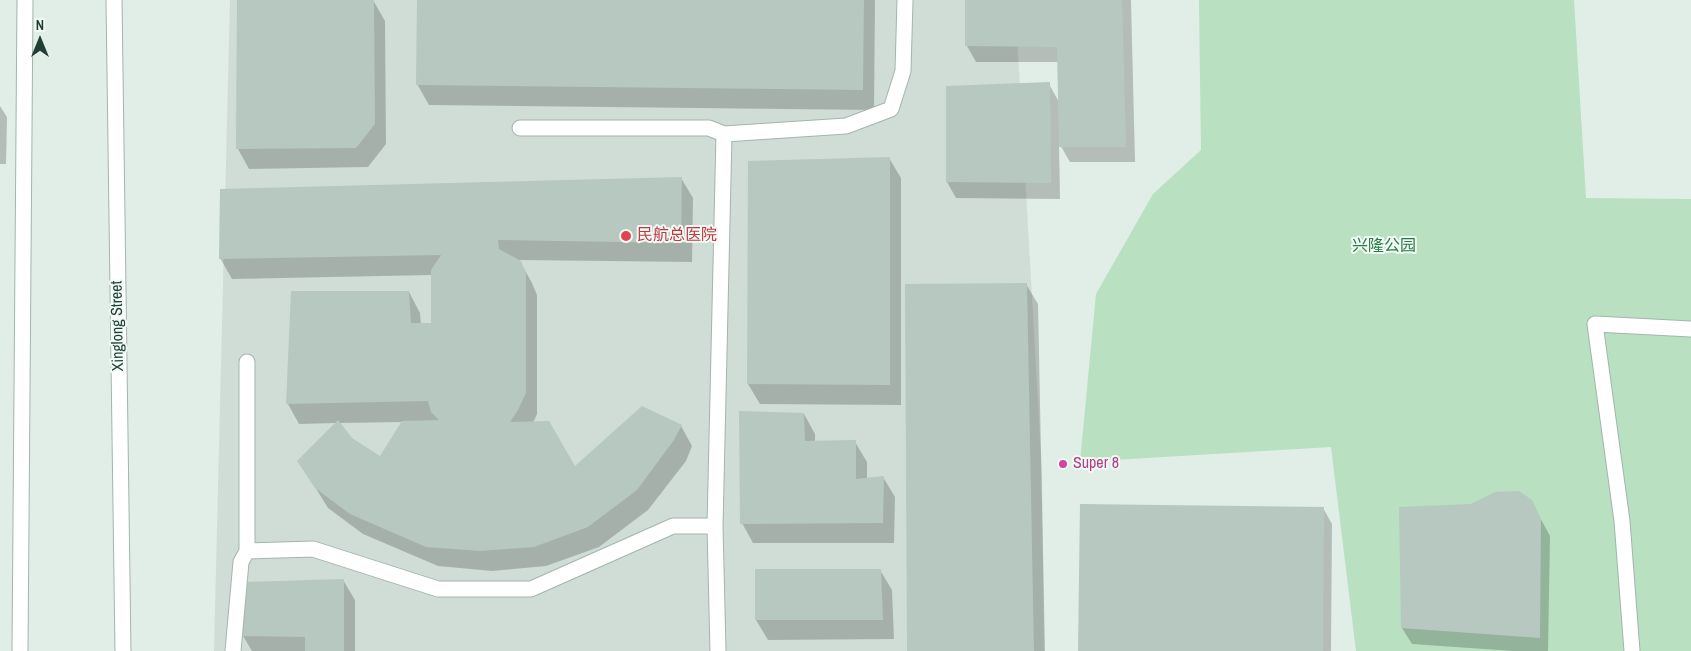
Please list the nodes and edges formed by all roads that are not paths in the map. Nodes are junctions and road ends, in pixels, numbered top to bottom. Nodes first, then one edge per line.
1 (26, 0) edge
2 (114, 0) edge
3 (905, 0) edge
4 (520, 128) dead end
5 (724, 134) junction
6 (1691, 329) edge
7 (247, 362) dead end
8 (715, 526) junction
9 (247, 551) junction
10 (20, 651) edge
11 (123, 651) edge
12 (233, 651) edge
13 (718, 651) edge
14 (1632, 651) edge

1 - 10 street
2 - 11 street, Xinglong Street
3 - 5 street
4 - 5 street
5 - 8 street
6 - 14 street
7 - 9 street
8 - 9 street
8 - 13 street
9 - 12 street

